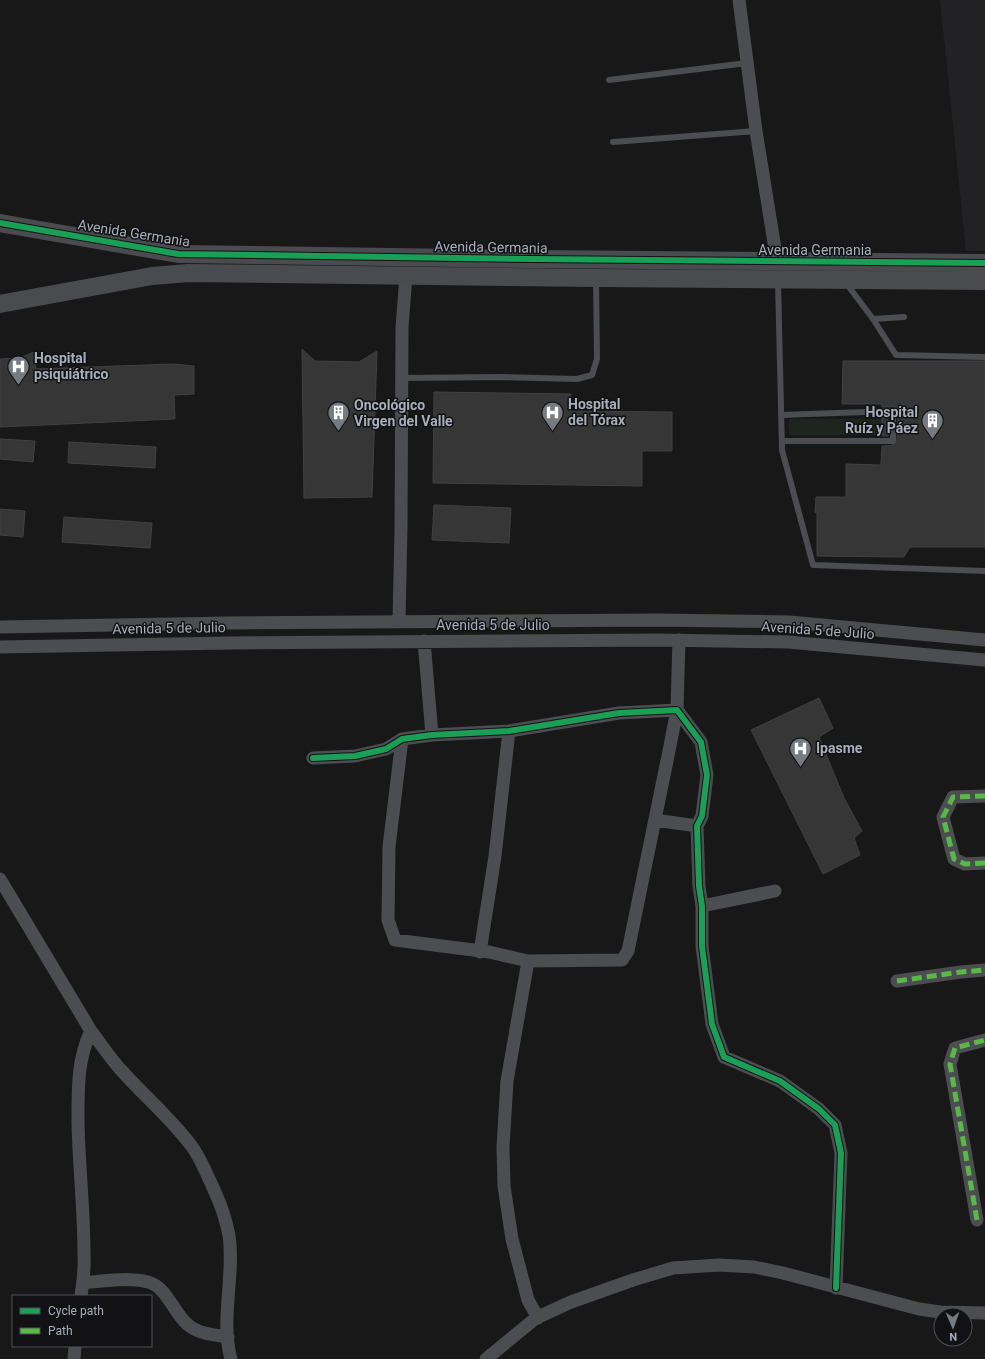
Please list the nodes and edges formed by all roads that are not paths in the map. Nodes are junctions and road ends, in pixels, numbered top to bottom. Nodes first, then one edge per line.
1 (739, 0) edge
2 (747, 63) junction
3 (609, 80) dead end
4 (756, 131) junction
5 (613, 142) dead end
6 (0, 223) edge
7 (776, 261) junction
8 (985, 263) edge
9 (406, 276) junction
10 (596, 278) junction
11 (778, 280) junction
12 (844, 280) junction
13 (985, 281) edge
14 (0, 304) edge
15 (904, 317) dead end
16 (873, 319) junction
17 (985, 357) edge
18 (402, 378) junction
19 (781, 415) junction
20 (782, 441) junction
21 (985, 572) edge
22 (399, 621) junction
23 (0, 626) edge
24 (679, 640) junction
25 (985, 640) edge
26 (424, 641) junction
27 (0, 647) edge
28 (985, 660) edge
29 (677, 710) junction
30 (509, 731) junction
31 (432, 734) junction
32 (402, 739) junction
33 (313, 758) dead end
34 (985, 796) edge
35 (655, 820) junction
36 (697, 826) junction
37 (985, 863) edge
38 (0, 879) edge
39 (775, 891) dead end
40 (702, 906) junction
41 (480, 952) junction
42 (528, 961) junction
43 (985, 970) edge
44 (897, 981) dead end
45 (91, 1031) junction
46 (985, 1040) edge
47 (977, 1220) dead end
48 (83, 1283) junction
49 (836, 1288) junction
50 (81, 1295) edge
51 (985, 1312) edge
52 (538, 1318) junction
53 (228, 1337) junction
54 (75, 1347) edge
55 (74, 1359) edge
56 (231, 1359) edge
57 (486, 1359) edge

1 - 2 street
2 - 3 lane
2 - 4 street
4 - 5 lane
4 - 7 street
6 - 7 street, Avenida Germania
7 - 8 street, Avenida Germania
9 - 10 street
9 - 14 street
9 - 18 street
10 - 11 street
10 - 18 lane
11 - 12 street
11 - 19 lane
12 - 13 street
12 - 16 lane
15 - 16 lane
16 - 17 lane
18 - 22 street
19 - 20 lane
19 - 20 lane
20 - 21 lane
22 - 23 street, Avenida 5 de Julio
22 - 25 street, Avenida 5 de Julio
24 - 26 street, Avenida 5 de Julio
24 - 28 street, Avenida 5 de Julio
24 - 29 street
26 - 27 street, Avenida 5 de Julio
26 - 31 street
29 - 30 street
29 - 35 street
29 - 36 street
30 - 31 street
30 - 41 street
31 - 32 street
32 - 33 street
32 - 41 street
34 - 37 street
35 - 36 street
35 - 42 street
36 - 40 street
38 - 45 street
39 - 40 street
40 - 49 street
41 - 42 street
42 - 52 street
43 - 44 street
45 - 48 street
45 - 53 street
46 - 47 street
48 - 50 street
48 - 53 street
49 - 51 street
49 - 52 street
52 - 57 street
53 - 56 street
54 - 55 street

